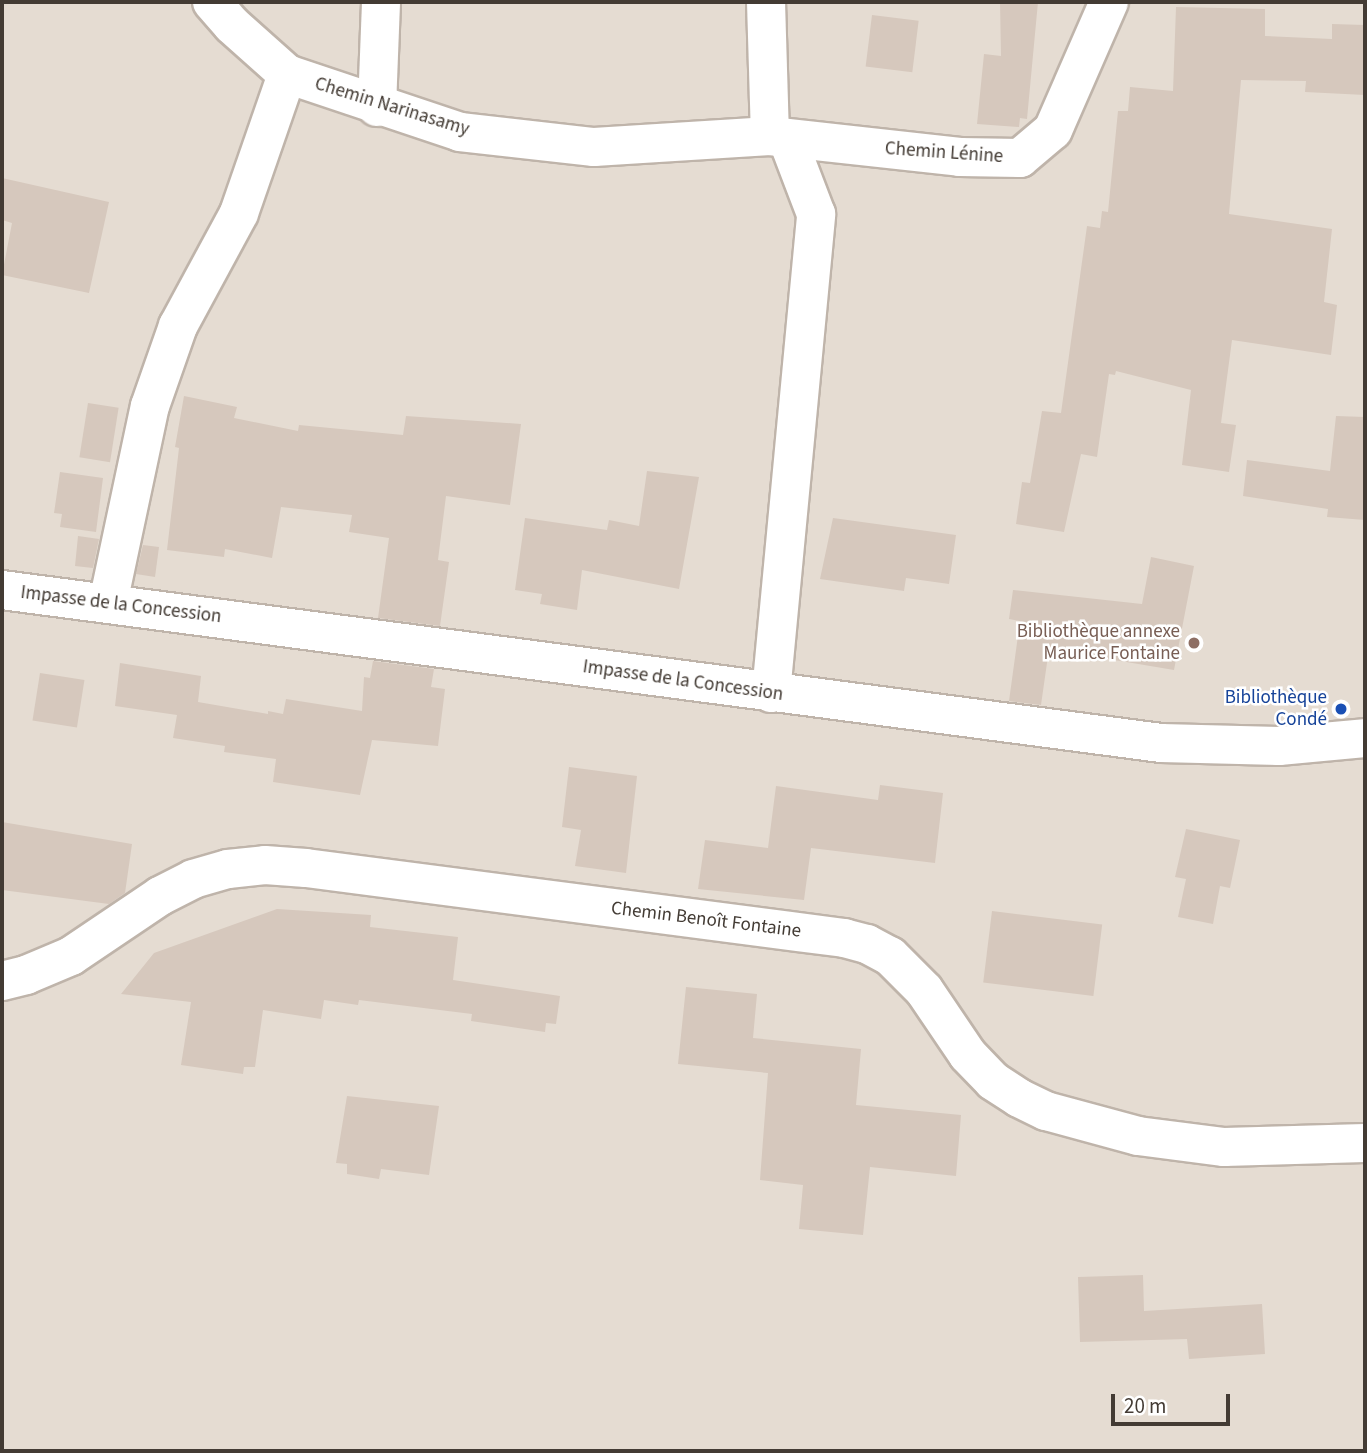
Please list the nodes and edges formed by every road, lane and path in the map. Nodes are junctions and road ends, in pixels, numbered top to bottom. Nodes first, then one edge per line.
1 (212, 2) edge
2 (381, 2) edge
3 (766, 2) edge
4 (1110, 2) edge
5 (287, 74) junction
6 (377, 107) junction
7 (778, 137) junction
8 (2, 590) edge
9 (108, 603) junction
10 (771, 693) junction
11 (1365, 738) edge
12 (2, 981) edge
13 (1365, 1143) edge

1 - 5 street, Chemin Narinasamy
2 - 6 street
3 - 7 street
4 - 7 street, Chemin Lénine
5 - 6 street, Chemin Narinasamy
5 - 9 street
6 - 7 street, Chemin Narinasamy
7 - 10 street
8 - 9 street, Impasse de la Concession
9 - 10 street, Impasse de la Concession
10 - 11 street, Impasse de la Concession
12 - 13 street, Chemin Benoît Fontaine

